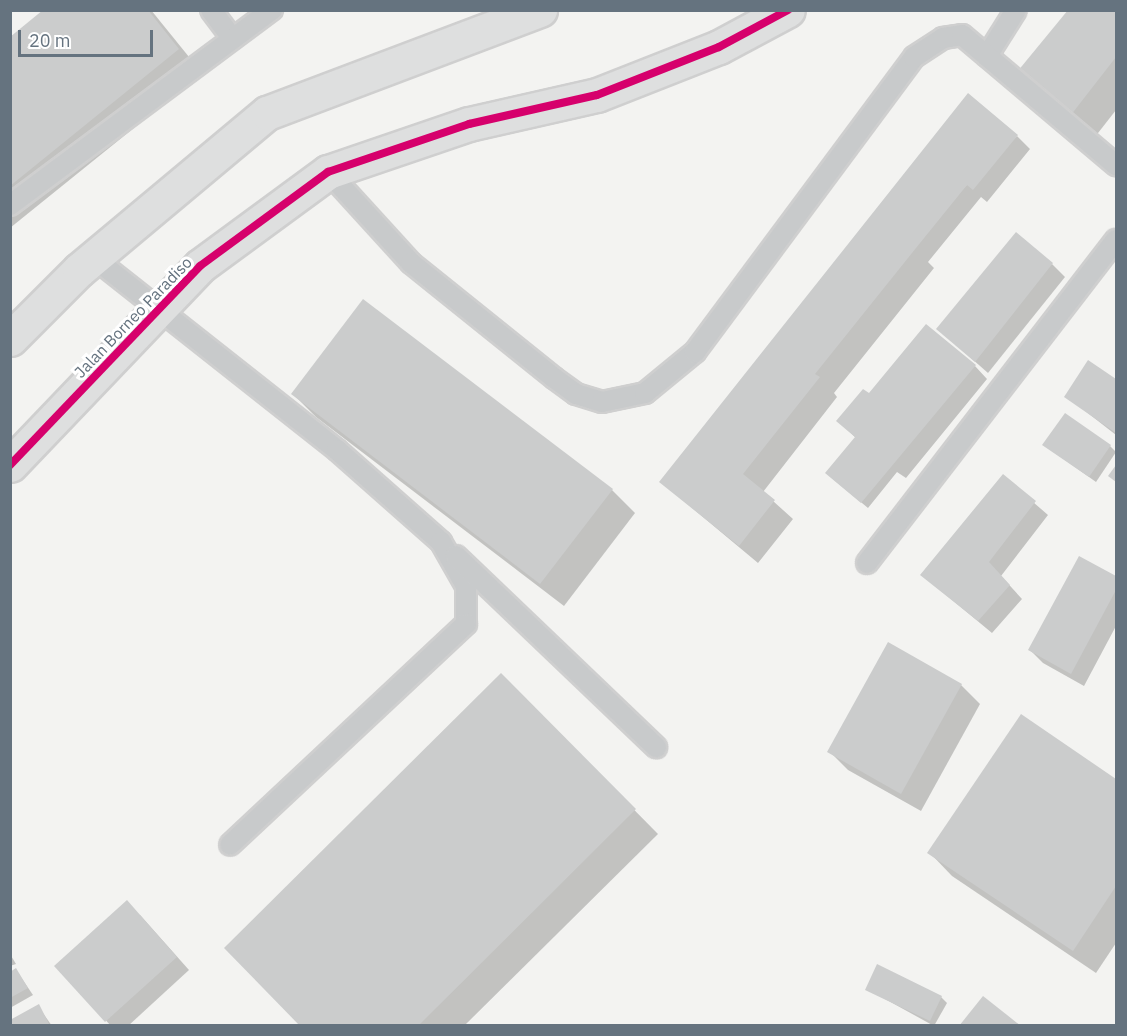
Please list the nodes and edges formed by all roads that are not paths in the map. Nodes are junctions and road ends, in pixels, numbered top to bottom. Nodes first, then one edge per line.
1 (211, 10) edge
2 (273, 10) edge
3 (540, 10) edge
4 (788, 10) edge
5 (1016, 10) edge
6 (234, 39) junction
7 (987, 56) junction
8 (1116, 165) edge
9 (328, 172) junction
10 (10, 205) edge
11 (1116, 240) edge
12 (94, 258) junction
13 (158, 307) junction
14 (12, 335) edge
15 (10, 465) edge
16 (441, 542) junction
17 (867, 563) dead end
18 (656, 747) dead end
19 (230, 846) dead end

1 - 6 lane
2 - 6 lane
3 - 12 street
4 - 9 street, Jalan Borneo Paradiso
5 - 7 lane
6 - 10 lane
7 - 8 lane
7 - 9 lane
9 - 13 street, Jalan Borneo Paradiso
11 - 17 lane
12 - 13 lane
12 - 14 street
13 - 15 street, Jalan Borneo Paradiso
13 - 16 lane
16 - 18 lane
16 - 19 lane

